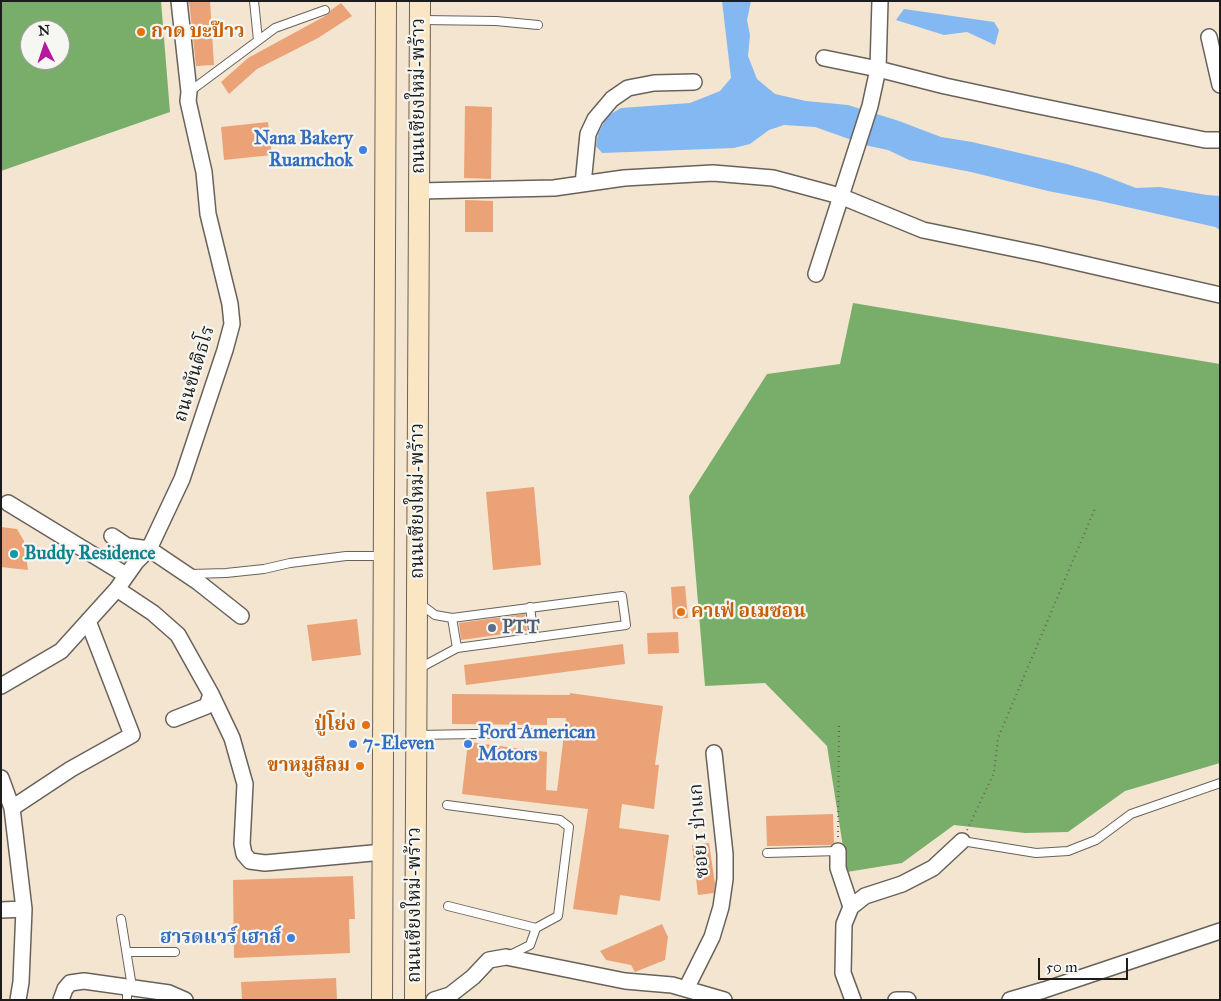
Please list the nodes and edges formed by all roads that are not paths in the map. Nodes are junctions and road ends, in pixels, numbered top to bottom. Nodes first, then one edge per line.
1 (179, 1) edge
2 (254, 1) edge
3 (386, 1) edge
4 (880, 1) edge
5 (325, 10) dead end
6 (420, 11) edge
7 (538, 26) dead end
8 (1209, 37) dead end
9 (258, 40) junction
10 (824, 58) dead end
11 (878, 69) junction
12 (694, 82) dead end
13 (1220, 84) edge
14 (188, 92) junction
15 (1220, 140) edge
16 (583, 184) junction
17 (419, 191) junction
18 (840, 196) junction
19 (816, 274) dead end
20 (1220, 295) edge
21 (8, 503) dead end
22 (112, 536) dead end
23 (149, 549) junction
24 (384, 556) junction
25 (187, 574) junction
26 (126, 576) junction
27 (117, 589) junction
28 (418, 601) junction
29 (530, 607) junction
30 (241, 616) dead end
31 (452, 618) junction
32 (88, 620) junction
33 (534, 638) junction
34 (457, 648) junction
35 (417, 669) junction
36 (1, 686) edge
37 (211, 694) junction
38 (174, 719) dead end
39 (535, 733) dead end
40 (416, 735) junction
41 (714, 753) dead end
42 (1, 778) edge
43 (1220, 783) edge
44 (447, 806) dead end
45 (12, 808) junction
46 (962, 841) joint
47 (838, 851) joint
48 (383, 852) junction
49 (766, 853) dead end
50 (448, 906) dead end
51 (851, 907) junction
52 (24, 909) junction
53 (1, 910) edge
54 (122, 919) dead end
55 (536, 928) junction
56 (1220, 931) edge
57 (127, 952) junction
58 (175, 952) dead end
59 (506, 957) junction
60 (686, 989) junction
61 (129, 991) edge
62 (1044, 995) edge
63 (451, 997) edge
64 (18, 1000) edge
65 (61, 1000) edge
66 (185, 1000) edge
67 (382, 1000) edge
68 (415, 1000) edge
69 (434, 1000) edge
70 (724, 1000) edge
71 (853, 1000) edge
72 (896, 1000) edge
73 (908, 1000) edge
74 (1010, 1000) edge

1 - 14 street, ถนนขันติธโร
2 - 9 lane
3 - 24 main road, ถนนเชียงใหม่-พร้าว
4 - 11 street
5 - 9 lane
6 - 7 lane
6 - 17 main road, ถนนเชียงใหม่-พร้าว
8 - 13 street
9 - 14 lane
10 - 11 street
11 - 15 street
11 - 18 street
12 - 16 street
14 - 23 street, ถนนขันติธโร
16 - 17 street
16 - 18 street
17 - 28 main road, ถนนเชียงใหม่-พร้าว
18 - 19 street
18 - 20 street
21 - 26 street
22 - 23 street
23 - 25 street
23 - 26 street, ถนนขันติธโร
24 - 25 lane
24 - 48 main road, ถนนเชียงใหม่-พร้าว
25 - 30 street
26 - 27 street, ถนนขันติธโร
27 - 32 street, ถนนขันติธโร
27 - 37 street
28 - 31 lane
28 - 35 main road, ถนนเชียงใหม่-พร้าว
29 - 31 lane
29 - 33 lane
29 - 33 lane
31 - 34 lane
32 - 36 street, ถนนขันติธโร
32 - 45 street
33 - 34 lane
34 - 35 lane
35 - 40 main road, ถนนเชียงใหม่-พร้าว
37 - 38 street
37 - 48 street
39 - 40 lane
40 - 68 main road, ถนนเชียงใหม่-พร้าว
41 - 60 street, ซอย 1 ป่าแก
42 - 45 street
43 - 46 lane
44 - 55 lane
45 - 52 street
46 - 51 street
47 - 49 lane
47 - 51 street
48 - 67 main road, ถนนเชียงใหม่-พร้าว
50 - 55 lane
51 - 71 street
52 - 53 street
52 - 64 street
54 - 57 lane
55 - 59 lane
56 - 62 street
57 - 58 lane
57 - 61 lane
59 - 60 street
59 - 63 street
60 - 70 street
61 - 65 street
61 - 66 street
62 - 74 street
63 - 69 street
72 - 73 street

